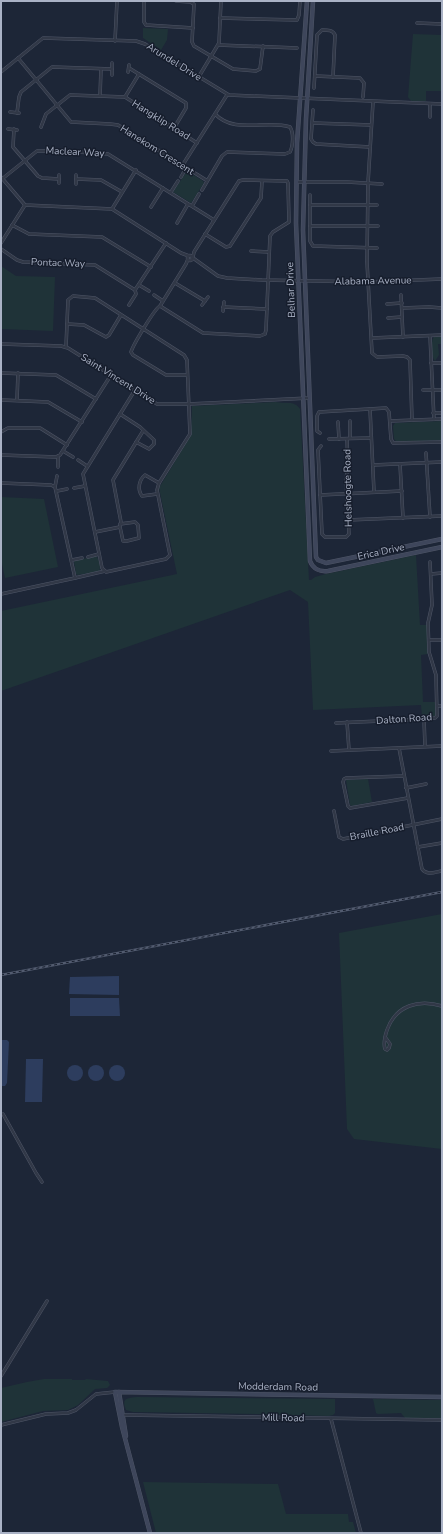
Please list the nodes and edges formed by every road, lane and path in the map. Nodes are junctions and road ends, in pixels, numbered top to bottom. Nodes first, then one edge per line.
1 (117, 1) edge
2 (144, 1) edge
3 (176, 1) edge
4 (221, 1) edge
5 (300, 1) edge
6 (307, 1) edge
7 (313, 1) edge
8 (220, 18) junction
9 (416, 23) dead end
10 (442, 24) edge
11 (193, 28) junction
12 (115, 41) junction
13 (218, 44) junction
14 (263, 46) junction
15 (297, 48) dead end
16 (211, 57) junction
17 (18, 58) junction
18 (112, 64) dead end
19 (101, 69) junction
20 (112, 69) junction
21 (1, 72) edge
22 (128, 72) dead end
23 (139, 74) junction
24 (112, 75) dead end
25 (315, 76) junction
26 (333, 77) junction
27 (198, 78) junction
28 (35, 80) junction
29 (314, 88) dead end
30 (227, 95) junction
31 (100, 96) junction
32 (125, 97) junction
33 (363, 97) dead end
34 (301, 98) junction
35 (307, 99) junction
36 (373, 102) junction
37 (430, 104) junction
38 (442, 104) edge
39 (56, 105) junction
40 (313, 110) dead end
41 (10, 112) dead end
42 (215, 114) junction
43 (430, 117) dead end
44 (313, 123) junction
45 (371, 125) junction
46 (41, 128) dead end
47 (174, 128) junction
48 (8, 129) dead end
49 (197, 143) junction
50 (370, 147) junction
51 (24, 160) junction
52 (182, 166) junction
53 (186, 168) junction
54 (136, 170) junction
55 (76, 175) dead end
56 (181, 177) dead end
57 (2, 178) edge
58 (76, 179) junction
59 (206, 180) junction
60 (178, 181) dead end
61 (262, 181) junction
62 (296, 182) junction
63 (303, 182) junction
64 (59, 183) dead end
65 (368, 183) junction
66 (76, 184) dead end
67 (382, 184) dead end
68 (163, 188) junction
69 (202, 190) dead end
70 (122, 192) junction
71 (171, 192) junction
72 (199, 194) dead end
73 (310, 195) dead end
74 (188, 204) junction
75 (25, 205) junction
76 (310, 205) junction
77 (368, 205) junction
78 (377, 205) dead end
79 (192, 206) junction
80 (151, 207) dead end
81 (112, 209) junction
82 (214, 220) junction
83 (177, 223) dead end
84 (12, 225) junction
85 (310, 226) junction
86 (368, 226) junction
87 (378, 226) dead end
88 (205, 234) junction
89 (1, 243) edge
90 (166, 243) junction
91 (368, 248) junction
92 (377, 248) dead end
93 (1, 249) edge
94 (251, 251) dead end
95 (269, 252) junction
96 (190, 258) junction
97 (151, 267) junction
98 (442, 279) edge
99 (268, 280) junction
100 (298, 281) junction
101 (304, 281) junction
102 (368, 282) junction
103 (175, 283) junction
104 (139, 285) junction
105 (135, 290) junction
106 (148, 291) dead end
107 (154, 295) dead end
108 (401, 295) dead end
109 (208, 297) dead end
110 (163, 301) junction
111 (205, 301) junction
112 (224, 302) dead end
113 (402, 303) junction
114 (386, 304) dead end
115 (129, 305) dead end
116 (202, 305) dead end
117 (160, 306) junction
118 (223, 307) junction
119 (402, 308) junction
120 (442, 308) edge
121 (267, 309) junction
122 (223, 311) dead end
123 (121, 315) junction
124 (402, 317) junction
125 (388, 318) dead end
126 (67, 324) junction
127 (144, 330) junction
128 (442, 335) edge
129 (430, 336) junction
130 (403, 337) junction
131 (372, 338) junction
132 (1, 344) edge
133 (66, 347) junction
134 (431, 363) junction
135 (442, 363) edge
136 (1, 373) edge
137 (18, 373) junction
138 (111, 375) junction
139 (187, 375) junction
140 (135, 390) junction
141 (422, 390) dead end
142 (432, 390) junction
143 (442, 390) edge
144 (309, 398) junction
145 (96, 399) junction
146 (303, 399) junction
147 (1, 400) edge
148 (17, 400) junction
149 (188, 404) junction
150 (370, 409) junction
151 (433, 413) junction
152 (442, 413) edge
153 (120, 414) junction
154 (434, 419) junction
155 (442, 419) edge
156 (412, 420) junction
157 (350, 421) dead end
158 (390, 421) junction
159 (82, 422) junction
160 (338, 422) dead end
161 (143, 431) junction
162 (1, 432) edge
163 (320, 433) dead end
164 (350, 438) junction
165 (372, 438) junction
166 (329, 439) dead end
167 (339, 439) junction
168 (347, 439) junction
169 (136, 442) junction
170 (442, 442) edge
171 (67, 445) junction
172 (321, 446) dead end
173 (63, 451) junction
174 (426, 453) dead end
175 (1, 455) edge
176 (58, 456) junction
177 (72, 457) dead end
178 (78, 460) dead end
179 (427, 462) junction
180 (442, 462) edge
181 (400, 464) junction
182 (373, 465) junction
183 (87, 466) junction
184 (58, 467) dead end
185 (57, 476) dead end
186 (1, 483) edge
187 (159, 483) junction
188 (85, 486) junction
189 (55, 487) junction
190 (74, 488) dead end
191 (67, 489) dead end
192 (402, 491) junction
193 (57, 492) junction
194 (374, 492) junction
195 (157, 494) junction
196 (347, 494) junction
197 (320, 495) junction
198 (430, 516) junction
199 (442, 516) edge
200 (403, 518) junction
201 (348, 520) junction
202 (120, 525) junction
203 (94, 532) junction
204 (442, 539) edge
205 (442, 547) edge
206 (99, 554) junction
207 (88, 557) dead end
208 (82, 558) dead end
209 (72, 560) junction
210 (430, 562) dead end
211 (326, 563) joint
212 (105, 571) junction
213 (322, 571) joint
214 (442, 573) edge
215 (431, 574) junction
216 (75, 578) junction
217 (1, 594) edge
218 (428, 640) junction
219 (442, 640) edge
220 (437, 706) junction
221 (442, 706) edge
222 (424, 719) junction
223 (348, 722) junction
224 (336, 723) dead end
225 (425, 746) junction
226 (442, 746) edge
227 (399, 748) junction
228 (349, 750) junction
229 (331, 751) dead end
230 (404, 776) junction
231 (426, 784) dead end
232 (406, 788) junction
233 (408, 798) junction
234 (334, 811) dead end
235 (442, 820) edge
236 (414, 825) junction
237 (442, 842) edge
238 (418, 847) junction
239 (442, 871) edge
240 (442, 1006) edge
241 (385, 1037) dead end
242 (3, 1114) dead end
243 (42, 1182) dead end
244 (47, 1302) dead end
245 (1, 1376) edge
246 (117, 1392) junction
247 (442, 1397) edge
248 (124, 1415) junction
249 (331, 1418) junction
250 (442, 1420) edge
251 (1, 1425) edge
252 (126, 1441) junction
253 (150, 1533) edge
254 (361, 1533) edge

1 - 12 street
2 - 11 street
3 - 11 street
4 - 8 street
5 - 8 street
6 - 34 main road, Belhar Drive
7 - 35 main road, Belhar Drive
8 - 13 street
9 - 10 street
11 - 16 street
12 - 17 street, Arundel Drive
12 - 27 street, Arundel Drive
13 - 14 street
13 - 16 street
14 - 15 street
14 - 16 street
16 - 27 street
17 - 21 street, Arundel Drive
17 - 28 street, Hanekom Crescent
18 - 20 street
19 - 20 street
19 - 28 street
19 - 31 street
20 - 24 street
22 - 23 street
23 - 32 street
23 - 47 street
25 - 26 street
25 - 26 street
25 - 29 street
26 - 33 street
27 - 30 street, Arundel Drive
28 - 39 street, Hanekom Crescent
28 - 41 street
30 - 34 street, Arundel Drive
30 - 42 street
31 - 32 street, Hangklip Road
31 - 39 street, Hangklip Road
32 - 47 street, Hangklip Road
34 - 35 street, Arundel Drive
34 - 62 main road, Belhar Drive
35 - 36 street, Arundel Drive
35 - 63 main road, Belhar Drive
36 - 37 street, Arundel Drive
36 - 45 street
37 - 38 street, Arundel Drive
37 - 43 street
39 - 46 street
39 - 52 street, Hanekom Crescent
40 - 44 street
42 - 49 street
42 - 59 street
44 - 45 street
44 - 50 street
45 - 50 street
47 - 49 street, Hangklip Road
48 - 51 street
49 - 52 street
50 - 65 street
51 - 54 street, Maclear Way
51 - 57 street, Maclear Way
51 - 64 street
52 - 53 street, Hanekom Crescent
53 - 56 street
53 - 59 street, Hanekom Crescent
54 - 68 street, Maclear Way
54 - 70 street
55 - 58 street
57 - 75 street
58 - 66 street
58 - 70 street
59 - 69 street
60 - 71 street
61 - 82 street
61 - 88 street
61 - 95 street
62 - 63 street
62 - 100 main road, Belhar Drive
63 - 65 street
63 - 101 main road, Belhar Drive
65 - 67 street
65 - 77 street
68 - 71 street, Maclear Way
68 - 80 street
70 - 81 street
71 - 74 street, Maclear Way
72 - 79 street
73 - 76 street
74 - 79 street, Maclear Way
74 - 83 street
75 - 81 street
75 - 84 street
76 - 77 street
76 - 85 street
77 - 78 street
77 - 86 street
79 - 82 street, Maclear Way
81 - 90 street
82 - 88 street
84 - 89 street
84 - 97 street
85 - 86 street
85 - 91 street
86 - 87 street
86 - 91 street
88 - 96 street
90 - 96 street
90 - 97 street
91 - 92 street
91 - 102 street
93 - 105 street, Pontac Way
94 - 95 street
95 - 99 street
96 - 99 street
96 - 103 street
97 - 104 street
98 - 102 street, Alabama Avenue
99 - 100 street
99 - 121 street
100 - 101 street
100 - 146 main road, Belhar Drive
101 - 102 street, Alabama Avenue
101 - 144 main road, Belhar Drive
102 - 131 street
103 - 110 street
103 - 111 street
104 - 105 street
104 - 106 street
105 - 115 street
107 - 110 street
108 - 113 street
109 - 111 street
110 - 117 street
111 - 116 street
112 - 118 street
113 - 114 street
113 - 119 street
117 - 121 street
117 - 127 street
118 - 121 street
118 - 122 street
119 - 120 street
119 - 124 street
123 - 126 street
123 - 126 street
123 - 127 street
124 - 125 street
124 - 130 street
126 - 133 street
127 - 139 street
127 - 139 street
128 - 129 street
129 - 130 street
129 - 134 street
130 - 131 street
131 - 156 street
132 - 133 street, Saint Vincent Drive
133 - 138 street, Saint Vincent Drive
134 - 135 street
134 - 142 street
136 - 137 street
137 - 145 street
137 - 148 street
138 - 140 street, Saint Vincent Drive
138 - 145 street
139 - 149 street
140 - 149 street, Saint Vincent Drive
140 - 153 street
141 - 142 street
142 - 143 street
142 - 151 street
144 - 146 street, Saint Vincent Drive
144 - 211 main road, Belhar Drive
145 - 159 street
146 - 149 street, Saint Vincent Drive
146 - 213 main road, Belhar Drive
147 - 148 street
148 - 159 street
149 - 187 street
150 - 158 street
150 - 163 street
150 - 165 street
151 - 152 street
151 - 154 street
153 - 161 street
153 - 183 street
154 - 155 street
154 - 156 street
156 - 158 street
157 - 164 street
158 - 170 street
159 - 171 street
160 - 167 street
161 - 169 street
161 - 169 street
162 - 171 street
164 - 165 street
164 - 168 street
165 - 182 street
166 - 167 street
167 - 168 street
168 - 196 street, Helshoogte Road
169 - 202 street
171 - 173 street
172 - 197 street
173 - 176 street
173 - 177 street
174 - 179 street
175 - 176 street
176 - 184 street
178 - 183 street
179 - 180 street
179 - 181 street
179 - 198 street
181 - 182 street
181 - 192 street
182 - 194 street
183 - 188 street
185 - 189 street
186 - 189 street
187 - 195 street
187 - 195 street
188 - 190 street
188 - 203 street
189 - 193 street
191 - 193 street
192 - 194 street
192 - 200 street
193 - 209 street
194 - 196 street
195 - 212 street
196 - 197 street
196 - 201 street, Helshoogte Road
197 - 201 street, Helshoogte Road
198 - 199 street
198 - 200 street
200 - 201 street
202 - 202 street
202 - 203 street
203 - 206 street
204 - 211 main road, Erica Drive
205 - 213 main road, Erica Drive
206 - 207 street
206 - 212 street
208 - 209 street
209 - 216 street
210 - 215 street, Dalton Road
212 - 216 street
214 - 215 street
215 - 218 street, Dalton Road
216 - 217 street
218 - 219 street
218 - 220 street, Dalton Road
220 - 221 street
220 - 222 street, Dalton Road
222 - 223 street, Dalton Road
222 - 225 street
223 - 224 street, Dalton Road
223 - 228 street
225 - 226 street
225 - 227 street
227 - 228 street
227 - 230 street
228 - 229 street
230 - 232 street
230 - 233 street
231 - 232 street
232 - 233 street
233 - 236 street
234 - 236 street, Braille Road
235 - 236 street, Braille Road
236 - 238 street
237 - 238 street
238 - 239 street
240 - 241 street
242 - 243 street
244 - 245 street
246 - 247 main road, Modderdam Road
246 - 248 main road
246 - 251 street
246 - 252 main road
248 - 249 street, Mill Road
248 - 252 main road
249 - 250 street, Mill Road
249 - 254 street
252 - 253 main road

